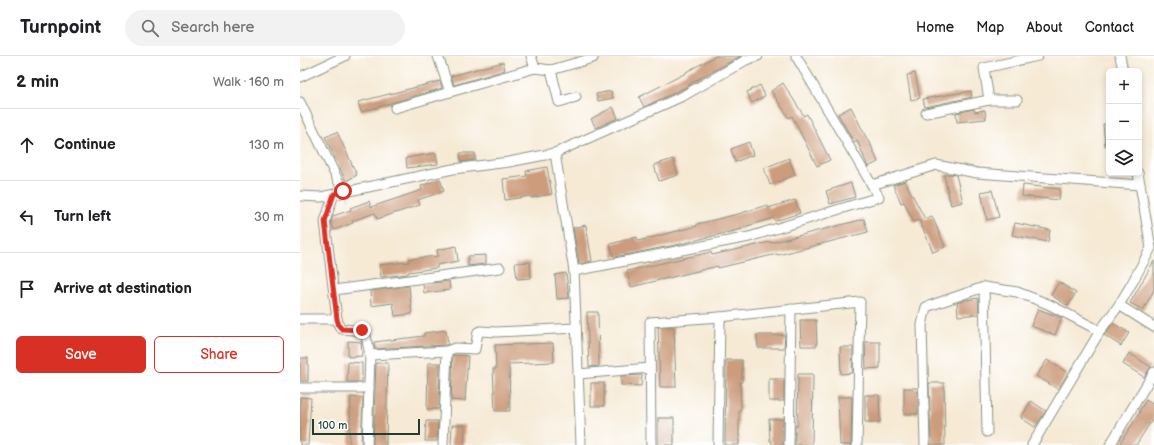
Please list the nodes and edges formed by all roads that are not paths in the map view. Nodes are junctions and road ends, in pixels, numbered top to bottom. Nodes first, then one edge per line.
1 (345, 56) edge
2 (438, 56) edge
3 (531, 56) edge
4 (758, 56) edge
5 (796, 56) edge
6 (1038, 56) edge
7 (1120, 56) edge
8 (593, 58) dead end
9 (535, 68) junction
10 (1122, 68) edge
11 (551, 70) junction
12 (300, 77) edge
13 (450, 92) junction
14 (576, 97) dead end
15 (989, 100) junction
16 (1017, 100) dead end
17 (300, 102) edge
18 (395, 108) dead end
19 (926, 113) dead end
20 (555, 153) junction
21 (1138, 176) edge
22 (872, 185) junction
23 (1140, 185) junction
24 (343, 191) junction
25 (334, 194) junction
26 (300, 196) edge
27 (1152, 249) edge
28 (500, 268) dead end
29 (574, 271) junction
30 (984, 287) junction
31 (334, 290) junction
32 (1119, 305) junction
33 (791, 309) junction
34 (720, 317) junction
35 (300, 319) edge
36 (337, 319) junction
37 (1154, 327) edge
38 (576, 328) junction
39 (1100, 331) junction
40 (447, 351) junction
41 (370, 355) junction
42 (650, 368) junction
43 (1154, 372) edge
44 (578, 374) junction
45 (300, 388) edge
46 (370, 388) junction
47 (987, 432) dead end
48 (367, 445) edge
49 (443, 445) edge
50 (581, 445) edge
51 (651, 445) edge
52 (718, 445) edge
53 (789, 445) edge
54 (857, 445) edge
55 (925, 445) edge
56 (1032, 445) edge
57 (1110, 445) edge

1 - 12 street
2 - 13 street
3 - 9 street
4 - 20 street
5 - 22 street
6 - 15 street
7 - 10 street
8 - 11 street
9 - 11 street
9 - 13 street
11 - 14 street
13 - 18 street
15 - 16 street
15 - 19 street
17 - 24 street
20 - 24 street
20 - 29 street
21 - 23 street
22 - 23 street
22 - 29 street
23 - 27 street
24 - 25 street
25 - 26 street
25 - 31 street
27 - 32 street
28 - 31 street
29 - 38 street
30 - 39 street
30 - 47 street
30 - 55 street
31 - 36 street
32 - 37 street
32 - 39 street
33 - 34 street
33 - 53 street
33 - 54 street
34 - 42 street
34 - 52 street
35 - 36 street
36 - 41 street
38 - 40 street
38 - 44 street
39 - 56 street
40 - 41 street
40 - 49 street
41 - 46 street
42 - 44 street
42 - 51 street
43 - 57 street
44 - 50 street
45 - 46 street
46 - 48 street

